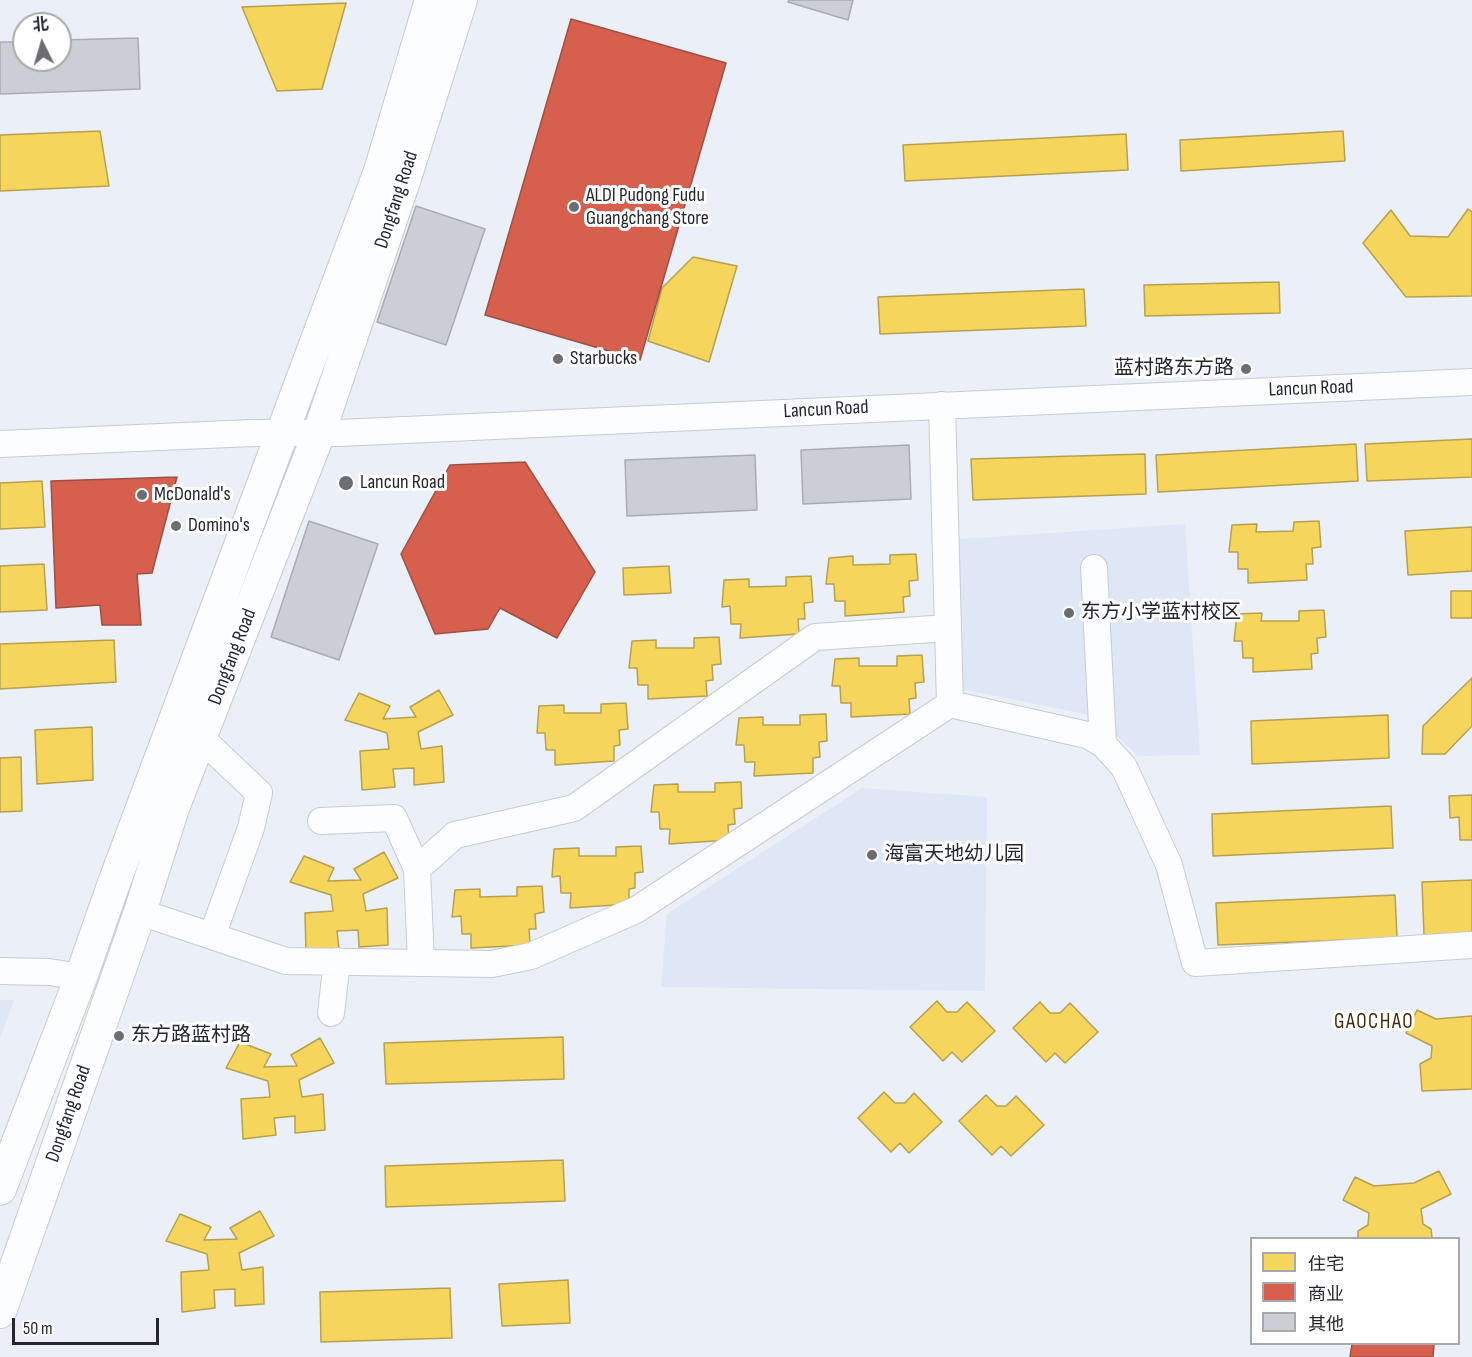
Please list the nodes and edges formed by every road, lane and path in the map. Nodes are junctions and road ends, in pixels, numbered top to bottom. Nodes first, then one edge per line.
1 (431, 0) edge
2 (461, 0) edge
3 (1472, 382) edge
4 (942, 405) junction
5 (283, 433) junction
6 (319, 433) junction
7 (0, 444) edge
8 (1094, 568) dead end
9 (948, 628) junction
10 (950, 704) junction
11 (202, 739) junction
12 (1103, 744) junction
13 (321, 821) dead end
14 (417, 869) junction
15 (140, 912) junction
16 (212, 936) junction
17 (1472, 945) edge
18 (337, 961) junction
19 (421, 963) junction
20 (0, 971) edge
21 (81, 977) junction
22 (331, 1013) dead end
23 (0, 1189) edge
24 (0, 1312) edge

1 - 5 main road, Dongfang Road
2 - 6 main road, Dongfang Road
3 - 4 street, Lancun Road
4 - 6 street, Lancun Road
4 - 9 street
5 - 6 street, Lancun Road
5 - 7 street, Lancun Road
5 - 21 main road, Dongfang Road
6 - 11 main road, Dongfang Road
8 - 12 street
9 - 10 street
9 - 14 street
10 - 12 street
10 - 19 street
11 - 15 main road, Dongfang Road
11 - 16 street
12 - 17 street
13 - 14 street
14 - 19 street
15 - 16 street
15 - 24 main road, Dongfang Road
16 - 18 street
18 - 19 street
18 - 22 street
20 - 21 street
21 - 23 main road, Dongfang Road

